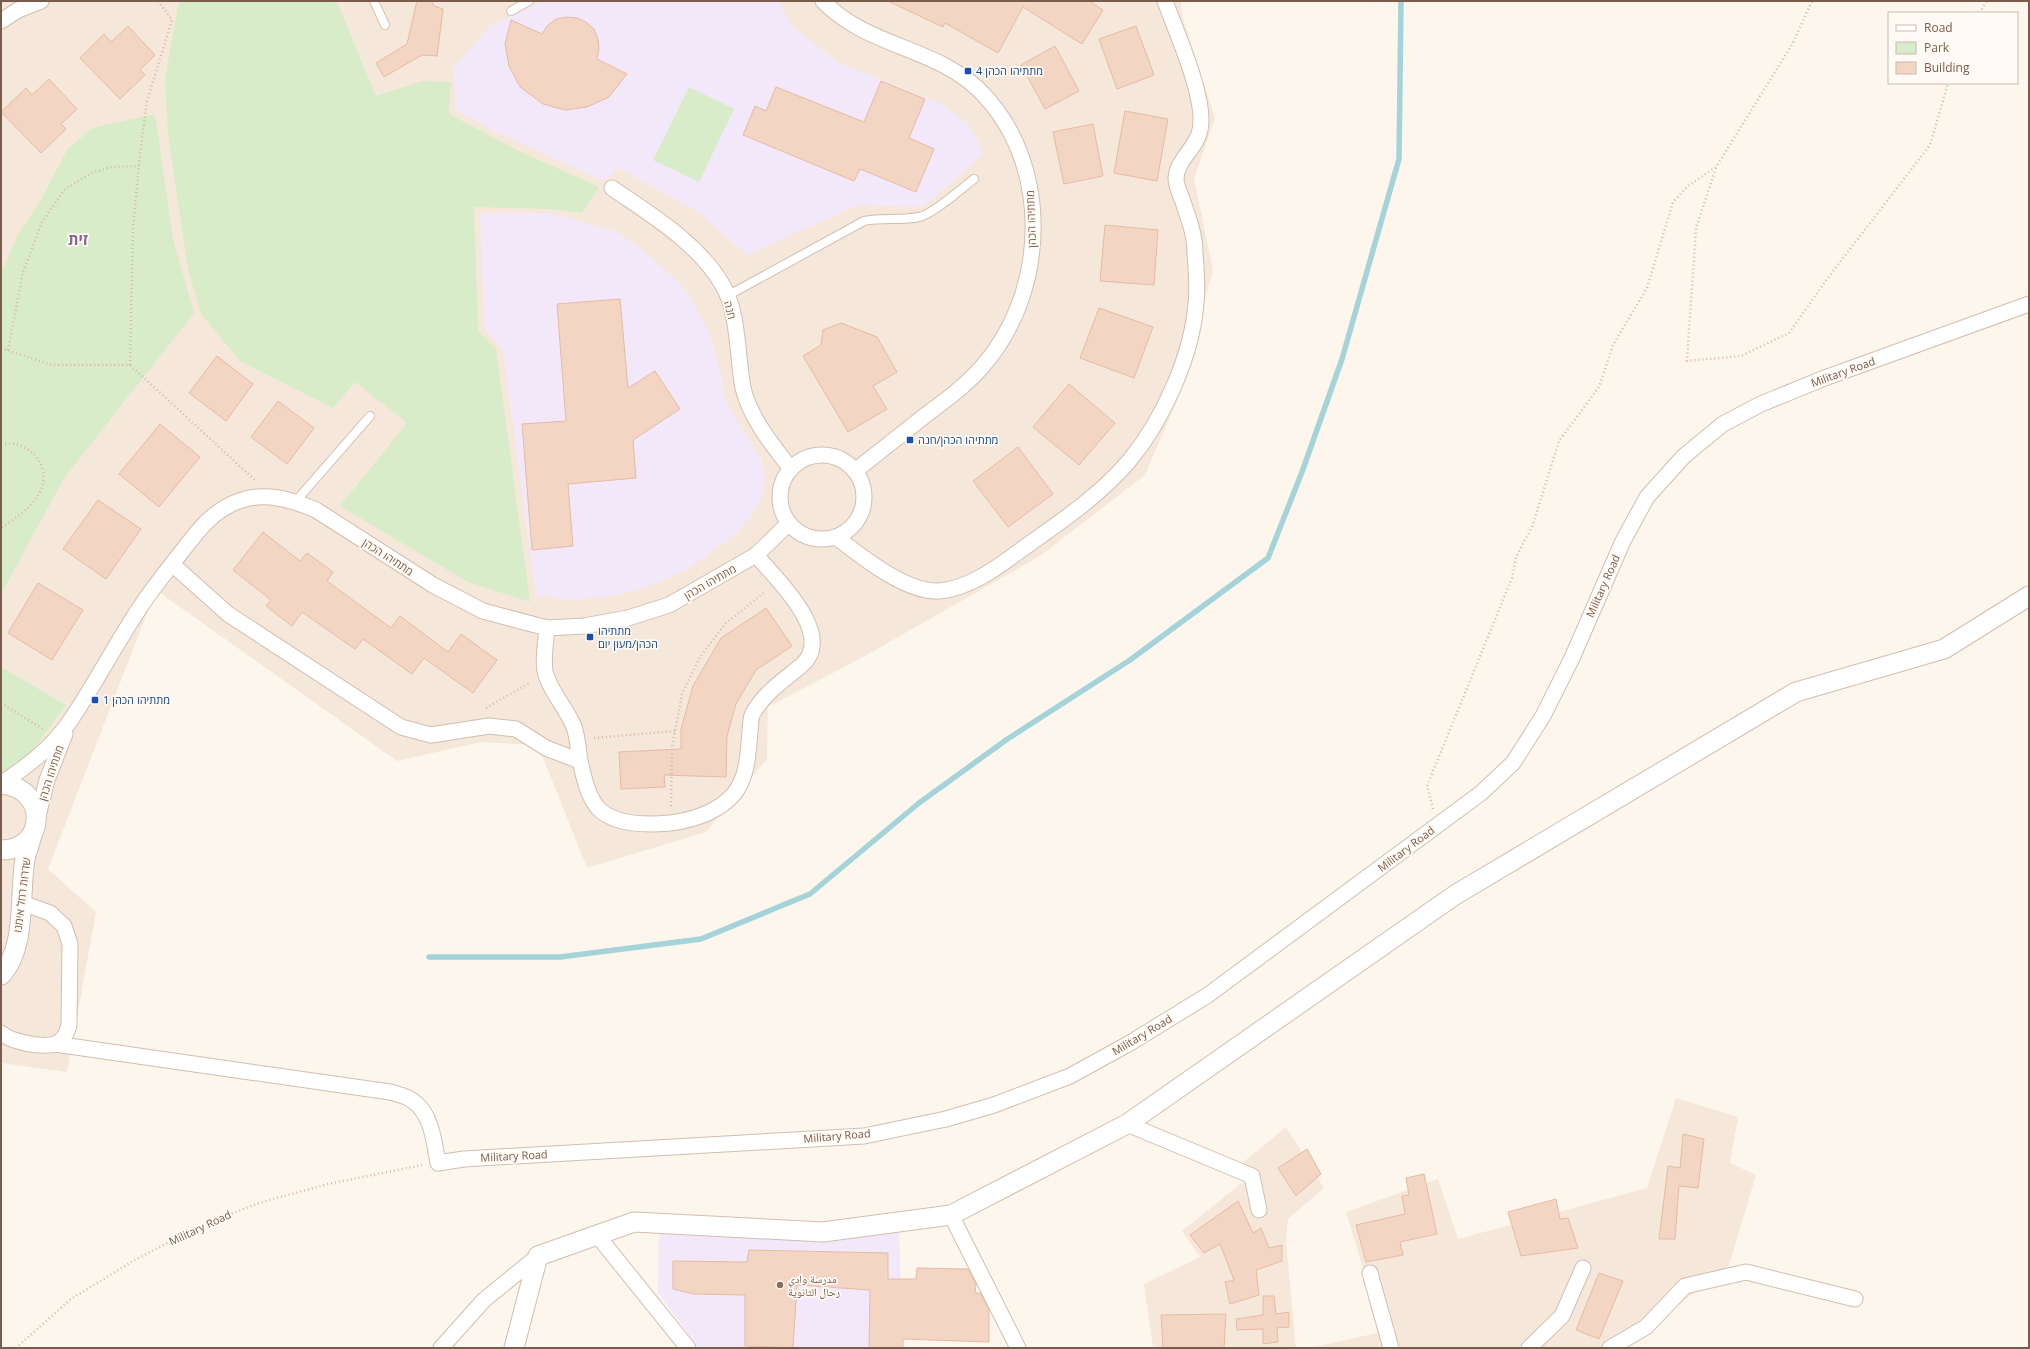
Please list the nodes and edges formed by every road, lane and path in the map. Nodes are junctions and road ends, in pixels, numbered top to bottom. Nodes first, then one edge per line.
1 (41, 1) edge
2 (158, 1) edge
3 (374, 1) edge
4 (529, 1) edge
5 (823, 1) edge
6 (1165, 1) edge
7 (1812, 1) edge
8 (1986, 1) edge
9 (511, 11) dead end
10 (1980, 12) edge
11 (1, 21) edge
12 (386, 25) dead end
13 (1948, 84) edge
14 (139, 166) junction
15 (1716, 167) junction
16 (974, 179) dead end
17 (612, 188) dead end
18 (727, 296) junction
19 (2029, 304) edge
20 (1, 348) edge
21 (8, 350) junction
22 (130, 365) junction
23 (370, 416) dead end
24 (1, 444) edge
25 (791, 469) junction
26 (855, 471) junction
27 (274, 497) junction
28 (296, 501) junction
29 (789, 523) junction
30 (1, 528) edge
31 (836, 537) junction
32 (756, 555) junction
33 (172, 564) junction
34 (778, 582) junction
35 (2029, 596) edge
36 (547, 628) junction
37 (545, 674) junction
38 (1, 703) edge
39 (484, 709) dead end
40 (70, 722) junction
41 (675, 731) junction
42 (56, 737) junction
43 (576, 740) junction
44 (580, 761) junction
45 (1, 784) edge
46 (670, 823) junction
47 (1437, 826) junction
48 (34, 830) junction
49 (1, 850) edge
50 (22, 903) junction
51 (1, 975) edge
52 (1, 1034) edge
53 (55, 1044) junction
54 (1127, 1124) junction
55 (438, 1163) junction
56 (1259, 1210) dead end
57 (951, 1215) junction
58 (597, 1235) junction
59 (538, 1256) junction
60 (1583, 1268) dead end
61 (1370, 1273) dead end
62 (1855, 1299) dead end
63 (16, 1348) edge
64 (441, 1348) edge
65 (514, 1348) edge
66 (688, 1348) edge
67 (1018, 1348) edge
68 (1391, 1348) edge
69 (1529, 1348) edge
70 (1610, 1348) edge

1 - 11 street
2 - 14 path
3 - 12 lane
4 - 9 lane
5 - 26 street, מתתיהו הכהן
6 - 31 street
7 - 15 path
8 - 10 path
13 - 15 path
14 - 21 path
14 - 22 path
15 - 47 path
16 - 18 lane
17 - 18 street, חנה
18 - 25 street, חנה
19 - 47 street, Military Road
20 - 21 path
21 - 22 path
22 - 27 path
23 - 28 lane
24 - 30 path
25 - 26 street
25 - 29 street
26 - 31 street
27 - 28 street, מתתיהו הכהן
27 - 33 street, מתתיהו הכהן
28 - 36 street, מתתיהו הכהן
29 - 31 street
29 - 32 street, מתתיהו הכהן
32 - 34 street
32 - 36 street, מתתיהו הכהן
33 - 40 street, מתתיהו הכהן
33 - 44 street
34 - 41 path
34 - 46 street
35 - 54 street
36 - 37 street
37 - 39 path
37 - 43 street
38 - 42 path
40 - 42 street, מתתיהו הכהן
40 - 48 street, מתתיהו הכהן
41 - 43 path
41 - 46 path
42 - 45 street, מתתיהו הכהן
43 - 44 street
44 - 46 street
45 - 48 street
47 - 55 street, Military Road
48 - 49 street
48 - 50 street, שדרות רחל אימנו
50 - 51 street, שדרות רחל אימנו
50 - 53 street
52 - 53 street
53 - 55 street
54 - 56 street
54 - 57 street
55 - 63 path, Military Road
57 - 58 street
57 - 67 street
58 - 59 street
58 - 66 street
59 - 64 street
59 - 65 street
60 - 69 street
61 - 68 street
62 - 70 street

